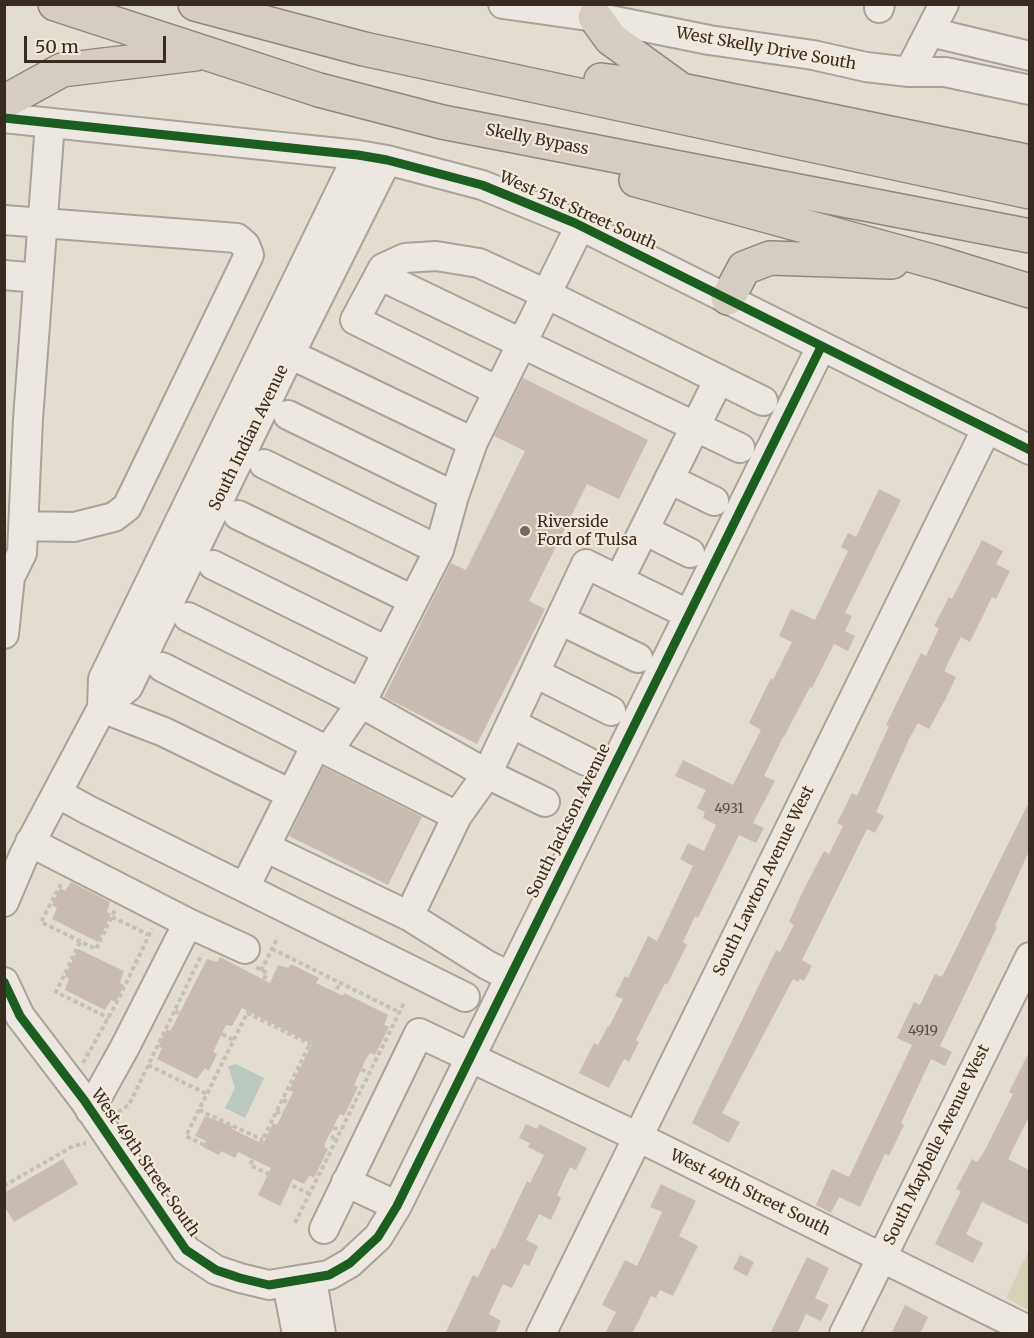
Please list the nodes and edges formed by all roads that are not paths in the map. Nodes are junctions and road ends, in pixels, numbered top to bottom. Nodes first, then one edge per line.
1 (55, 4) edge
2 (195, 4) edge
3 (503, 4) edge
4 (944, 4) edge
5 (595, 17) junction
6 (930, 32) junction
7 (364, 49) junction
8 (208, 53) junction
9 (1029, 56) edge
10 (909, 72) junction
11 (681, 90) junction
12 (1029, 90) edge
13 (4, 102) edge
14 (4, 118) edge
15 (442, 122) junction
16 (50, 123) junction
17 (358, 155) junction
18 (387, 160) junction
19 (1029, 162) edge
20 (1029, 192) edge
21 (4, 220) edge
22 (42, 223) junction
23 (580, 226) junction
24 (1029, 236) edge
25 (939, 263) junction
26 (4, 275) edge
27 (379, 275) junction
28 (38, 278) junction
29 (1029, 291) edge
30 (546, 294) junction
31 (728, 298) junction
32 (522, 343) junction
33 (821, 347) junction
34 (278, 349) junction
35 (719, 379) junction
36 (498, 391) junction
37 (763, 401) dead end
38 (288, 415) dead end
39 (16, 418) edge
40 (696, 426) junction
41 (987, 428) junction
42 (473, 442) junction
43 (740, 448) dead end
44 (1029, 450) edge
45 (264, 464) dead end
46 (669, 479) junction
47 (454, 496) junction
48 (714, 501) dead end
49 (238, 514) dead end
50 (24, 526) junction
51 (644, 530) junction
52 (439, 550) junction
53 (690, 553) dead end
54 (213, 565) dead end
55 (619, 580) junction
56 (413, 600) junction
57 (688, 614) junction
58 (188, 617) dead end
59 (560, 620) junction
60 (4, 634) edge
61 (387, 651) junction
62 (638, 658) dead end
63 (162, 667) dead end
64 (535, 673) junction
65 (361, 703) junction
66 (102, 708) junction
67 (611, 711) dead end
68 (511, 723) junction
69 (322, 748) junction
70 (586, 761) dead end
71 (488, 774) junction
72 (57, 793) junction
73 (291, 794) junction
74 (545, 802) dead end
75 (457, 816) junction
76 (30, 842) junction
77 (265, 847) junction
78 (245, 887) junction
79 (4, 902) edge
80 (409, 916) junction
81 (188, 922) junction
82 (1029, 957) edge
83 (258, 959) road end
84 (509, 976) junction
85 (4, 982) edge
86 (465, 997) dead end
87 (470, 1057) junction
88 (104, 1119) junction
89 (638, 1137) junction
90 (346, 1182) junction
91 (397, 1206) junction
92 (324, 1229) dead end
93 (881, 1258) junction
94 (300, 1281) junction
95 (1014, 1329) edge
96 (297, 1334) edge
97 (321, 1334) edge
98 (541, 1334) edge
99 (844, 1334) edge

1 - 8 highway, Skelly Bypass
2 - 7 highway
3 - 5 street, West Skelly Drive South
4 - 6 street
5 - 10 street, West Skelly Drive South
5 - 11 highway
6 - 9 street
6 - 10 street
7 - 11 highway
7 - 20 highway
8 - 13 highway
8 - 15 highway, Skelly Bypass
10 - 12 street, West Skelly Drive South
11 - 19 highway
14 - 16 street, West 51st Street South
15 - 24 highway, Skelly Bypass
15 - 25 highway
16 - 17 street, West 51st Street South
16 - 22 street
17 - 18 street, West 51st Street South
17 - 34 street, South Indian Avenue
18 - 23 street, West 51st Street South
18 - 34 street, South Indian Avenue
21 - 22 street
22 - 28 street
22 - 50 street
23 - 30 street
23 - 31 street, West 51st Street South
25 - 29 highway
25 - 31 highway
26 - 28 street
27 - 30 street
27 - 32 street
27 - 36 street
28 - 39 street
30 - 32 street
30 - 35 street
31 - 33 street, West 51st Street South
32 - 36 street
32 - 40 street
33 - 41 street, West 51st Street South
33 - 57 street, South Jackson Avenue
34 - 42 street
34 - 66 street, South Indian Avenue
35 - 37 street
35 - 40 street
36 - 42 street
38 - 47 street
39 - 50 street
40 - 43 street
40 - 46 street
41 - 44 street, West 51st Street South
41 - 89 street, South Lawton Avenue West
42 - 47 street
45 - 52 street
46 - 48 street
46 - 51 street
47 - 52 street
49 - 56 street
50 - 60 street
51 - 53 street
51 - 55 street
52 - 56 street
54 - 61 street
55 - 57 street
55 - 59 street
56 - 61 street
57 - 84 street, South Jackson Avenue
58 - 65 street
59 - 62 street
59 - 64 street
61 - 65 street
63 - 69 street
64 - 67 street
64 - 68 street
65 - 69 street
65 - 71 street
66 - 72 street, South Indian Avenue
66 - 73 street
68 - 70 street
68 - 71 street
69 - 73 street
69 - 75 street
71 - 74 street
71 - 75 street
72 - 76 street, South Indian Avenue
72 - 78 street
73 - 77 street
75 - 80 street
76 - 79 street, South Indian Avenue
76 - 81 street
77 - 78 street
77 - 80 street
78 - 86 street
80 - 84 street
81 - 83 street
81 - 88 street
82 - 93 street, South Maybelle Avenue West
84 - 87 street, South Jackson Avenue
85 - 88 street, West 49th Street South
87 - 89 street, West 49th Street South
87 - 90 street, West 49th Street South
87 - 91 street, South Jackson Avenue
88 - 94 street, West 49th Street South
89 - 93 street, West 49th Street South
89 - 98 street, South Lawton Avenue West
90 - 91 street
90 - 92 street
91 - 94 street, South Jackson Avenue
93 - 95 street, West 49th Street South
93 - 99 street, South Maybelle Avenue West
94 - 96 street
94 - 97 street

